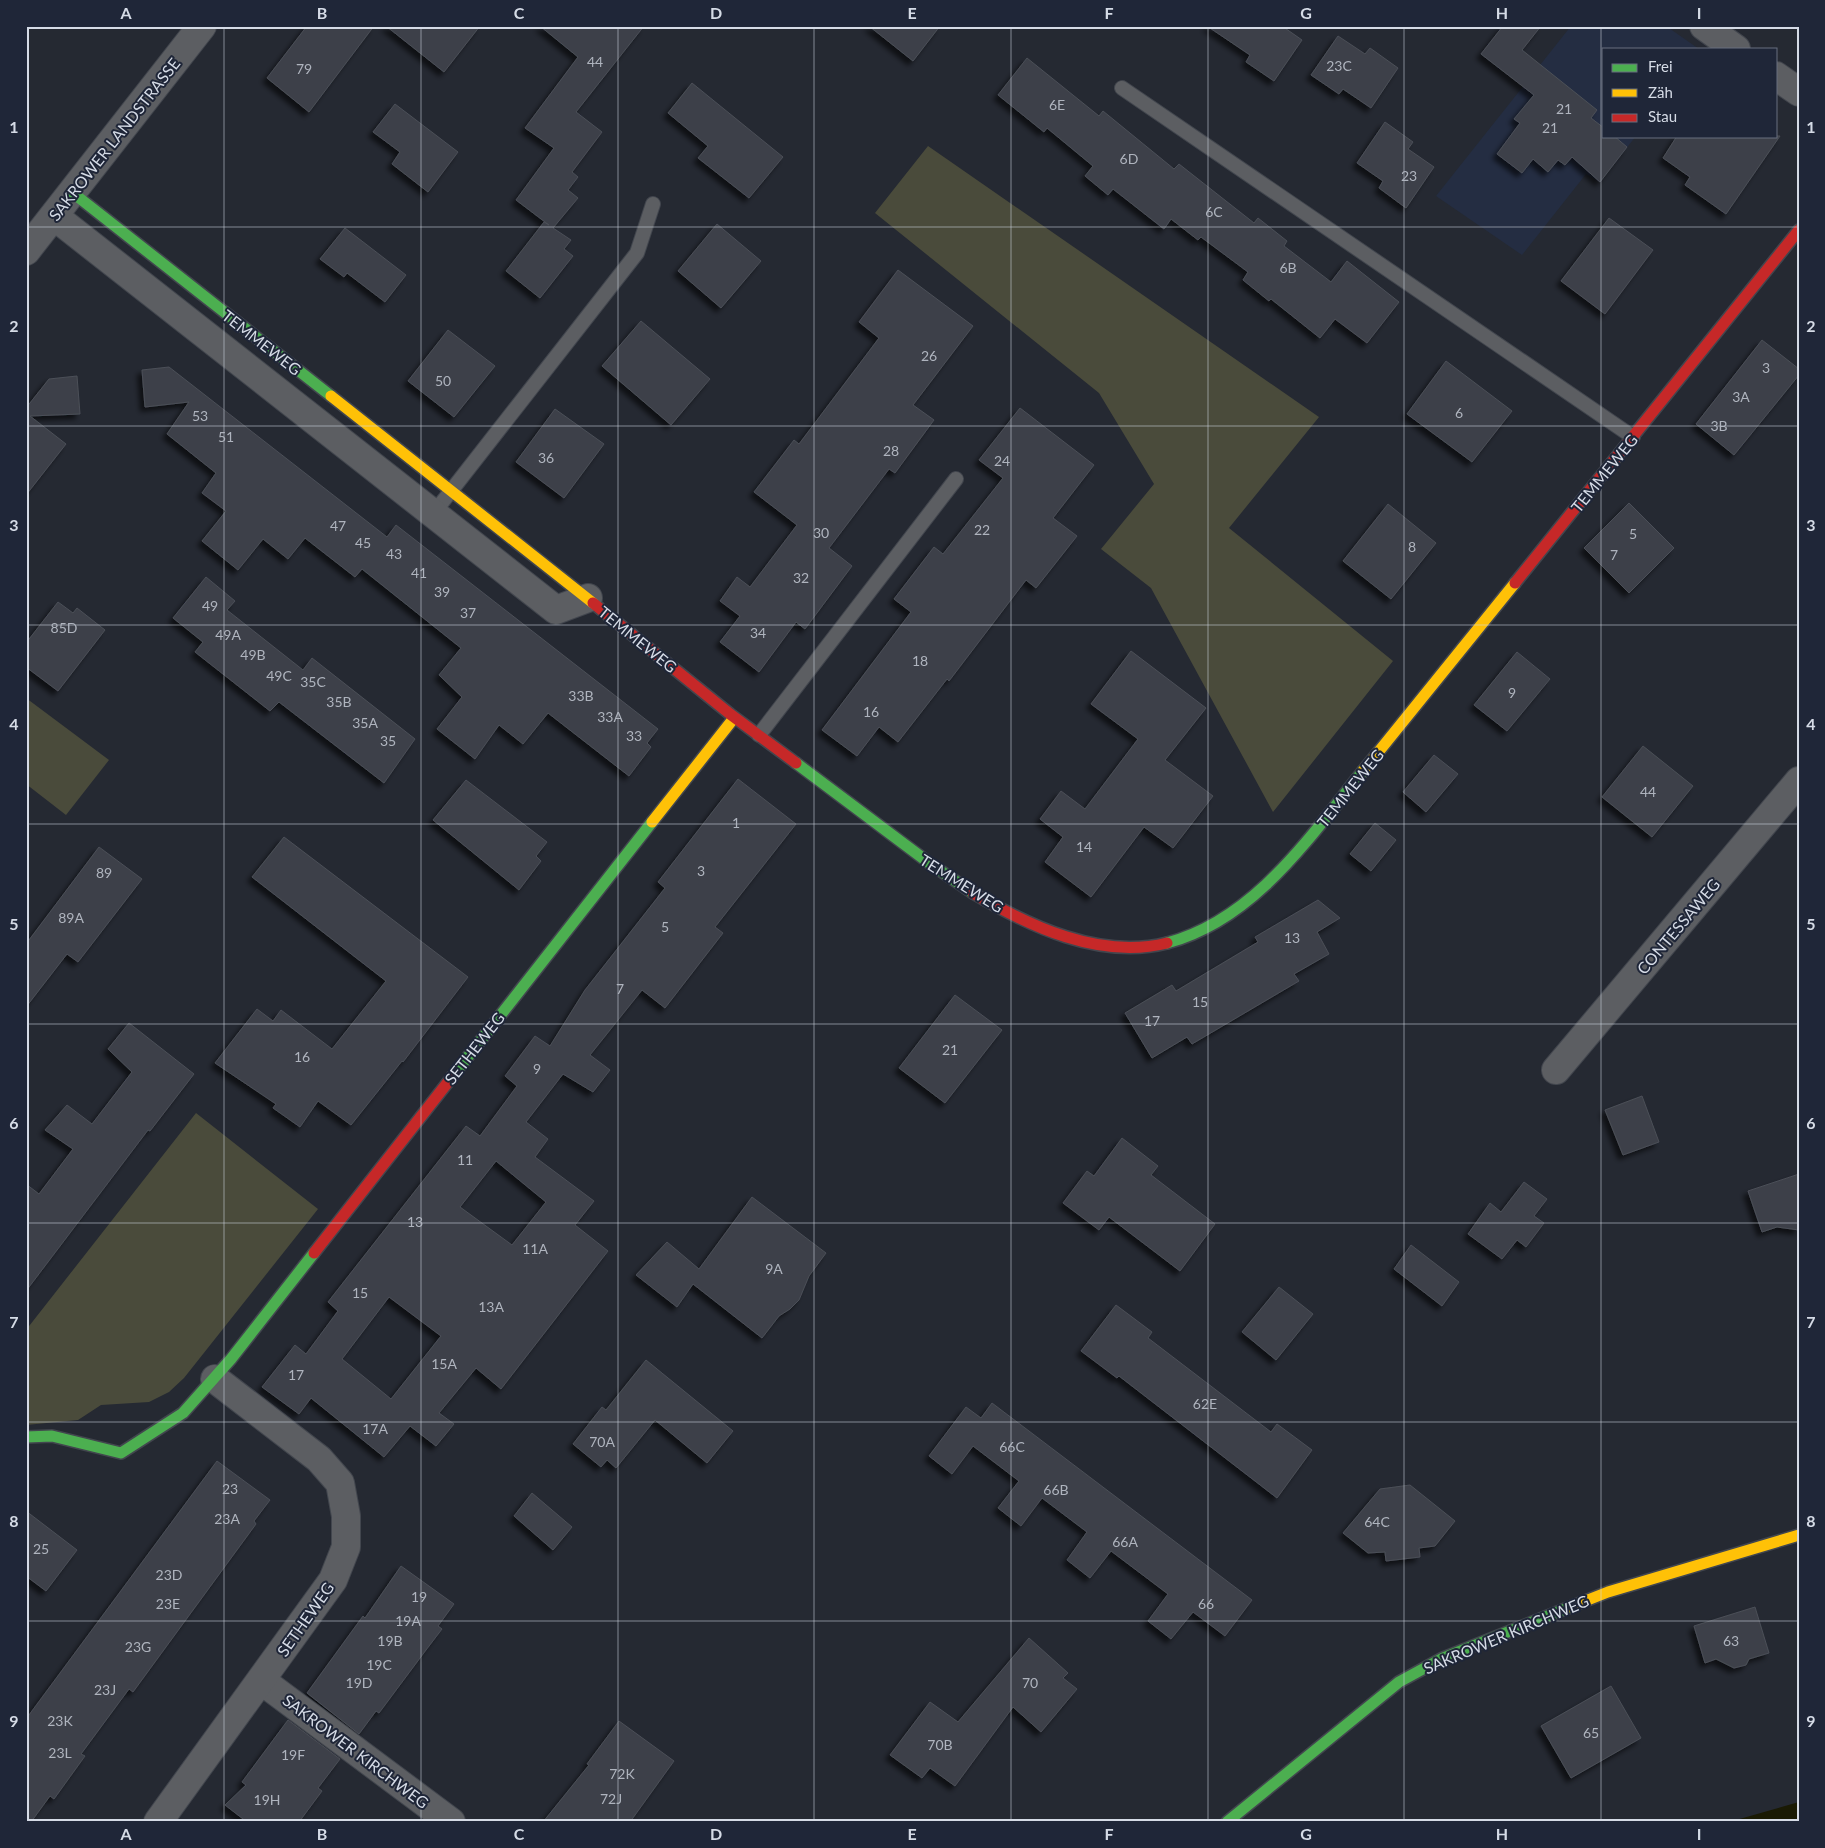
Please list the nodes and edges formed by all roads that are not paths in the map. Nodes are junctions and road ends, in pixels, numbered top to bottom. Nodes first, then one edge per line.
1 (202, 26) edge
2 (1704, 26) edge
3 (1735, 48) edge
4 (1778, 77) edge
5 (1122, 88) dead end
6 (1799, 92) edge
7 (73, 193) junction
8 (653, 204) dead end
9 (54, 216) junction
10 (1799, 230) edge
11 (26, 251) edge
12 (1633, 437) junction
13 (956, 479) dead end
14 (451, 491) junction
15 (433, 514) junction
16 (588, 598) junction
17 (734, 718) junction
18 (760, 735) junction
19 (1799, 781) edge
20 (1556, 1070) dead end
21 (215, 1379) junction
22 (26, 1437) edge
23 (1799, 1535) edge
24 (262, 1681) junction
25 (158, 1822) edge
26 (451, 1822) edge
27 (1227, 1822) edge

1 - 7 street, SAKROWER LANDSTRASSE
2 - 3 street
4 - 6 street
5 - 12 lane
7 - 9 street, SAKROWER LANDSTRASSE
7 - 14 street, TEMMEWEG
8 - 14 lane
9 - 11 street, SAKROWER LANDSTRASSE
9 - 15 street, TEMMEWEG
10 - 12 street, TEMMEWEG
12 - 18 street, TEMMEWEG
13 - 18 lane
14 - 15 lane
14 - 16 street, TEMMEWEG
15 - 16 street, TEMMEWEG
16 - 17 street, TEMMEWEG
17 - 18 street, TEMMEWEG
17 - 21 street, SETHEWEG
19 - 20 street, CONTESSAWEG
21 - 22 street, SETHEWEG
21 - 24 street, SETHEWEG
23 - 27 street, SAKROWER KIRCHWEG
24 - 25 street, SETHEWEG
24 - 26 street, SAKROWER KIRCHWEG

